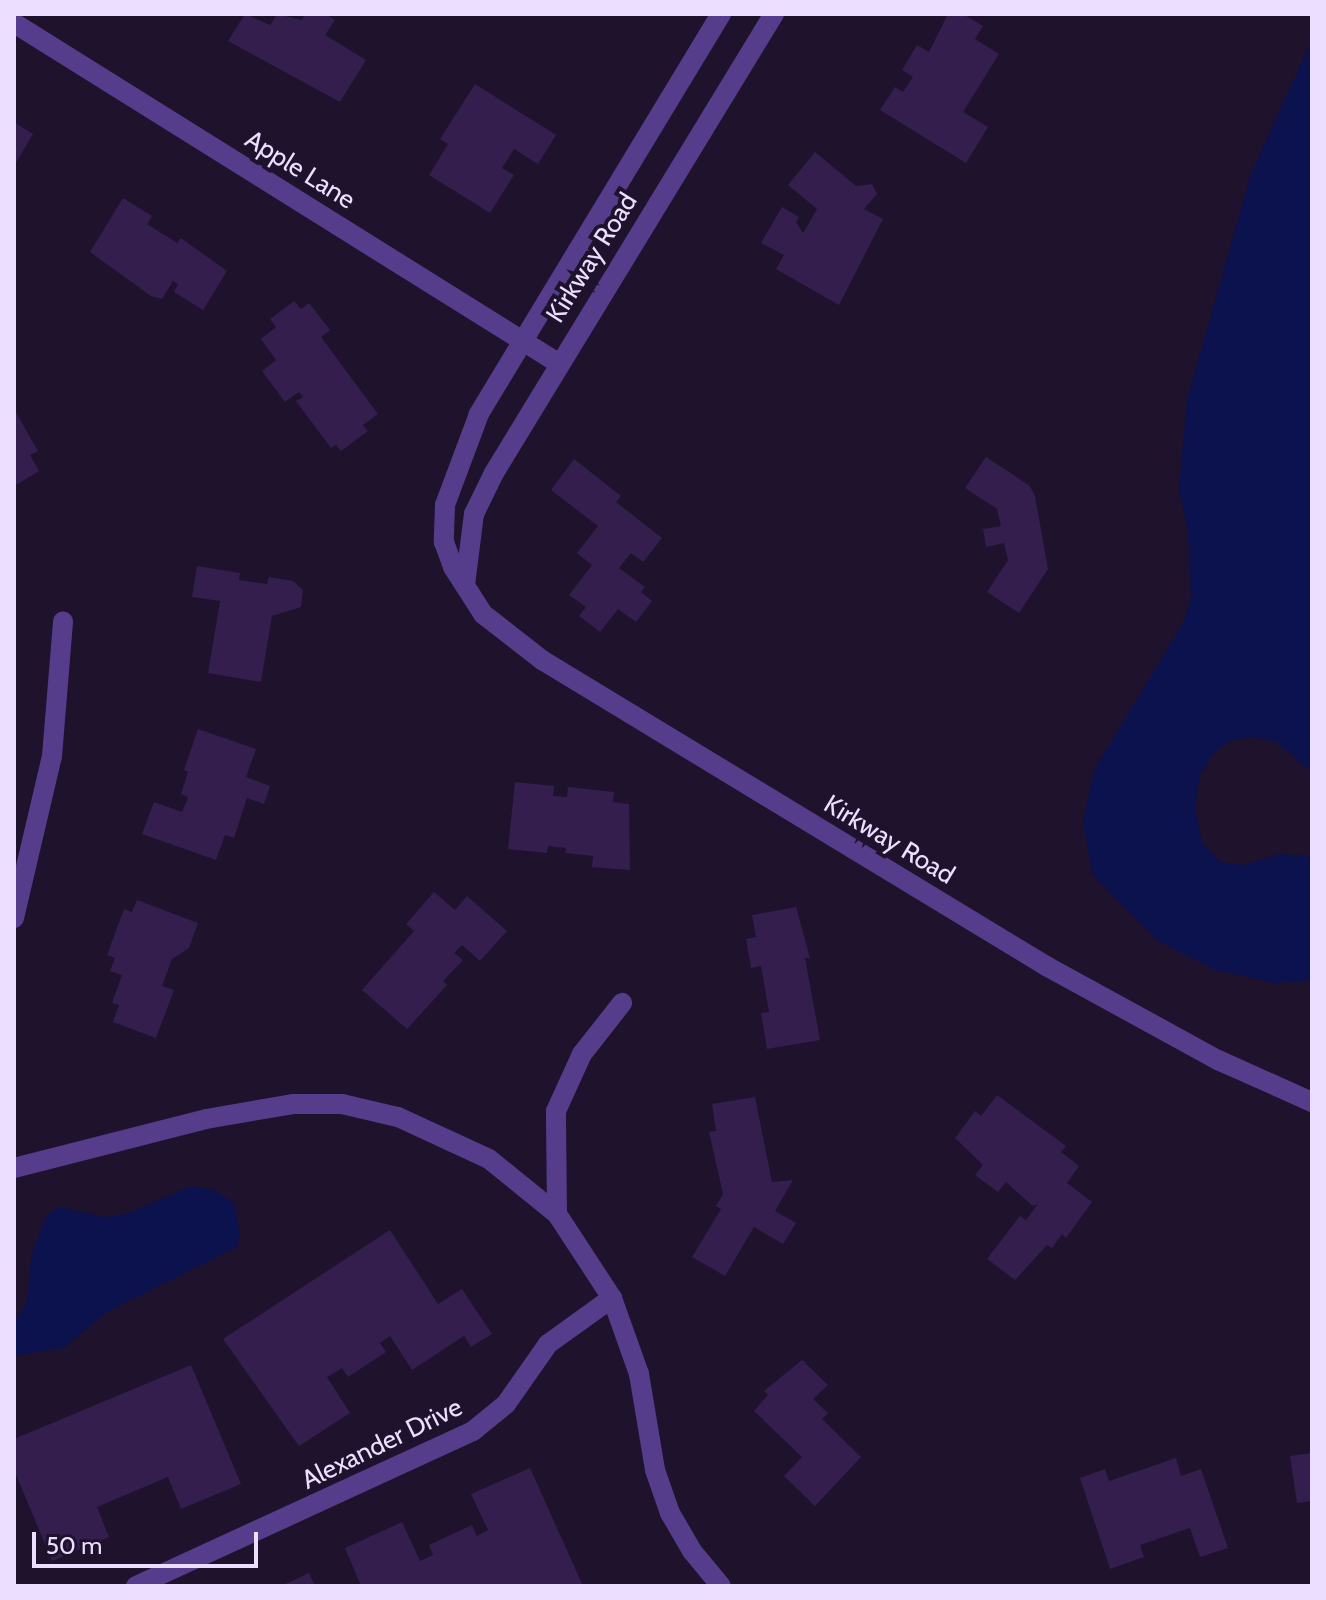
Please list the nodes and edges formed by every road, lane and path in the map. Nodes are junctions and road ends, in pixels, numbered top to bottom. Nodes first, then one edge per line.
1 (721, 14) edge
2 (774, 14) edge
3 (14, 23) edge
4 (526, 339) junction
5 (558, 363) junction
6 (465, 585) junction
7 (63, 621) dead end
8 (14, 918) edge
9 (622, 1003) dead end
10 (1312, 1102) edge
11 (15, 1163) edge
12 (557, 1214) junction
13 (612, 1298) junction
14 (136, 1586) edge
15 (721, 1586) edge

1 - 4 street, Kirkway Road
2 - 5 street, Kirkway Road
3 - 4 street, Apple Lane
4 - 5 street, Apple Lane
4 - 6 street, Kirkway Road
5 - 6 street, Kirkway Road
6 - 10 street, Kirkway Road
7 - 8 street
9 - 12 street
11 - 12 street
12 - 13 street
13 - 14 street, Alexander Drive
13 - 15 street

